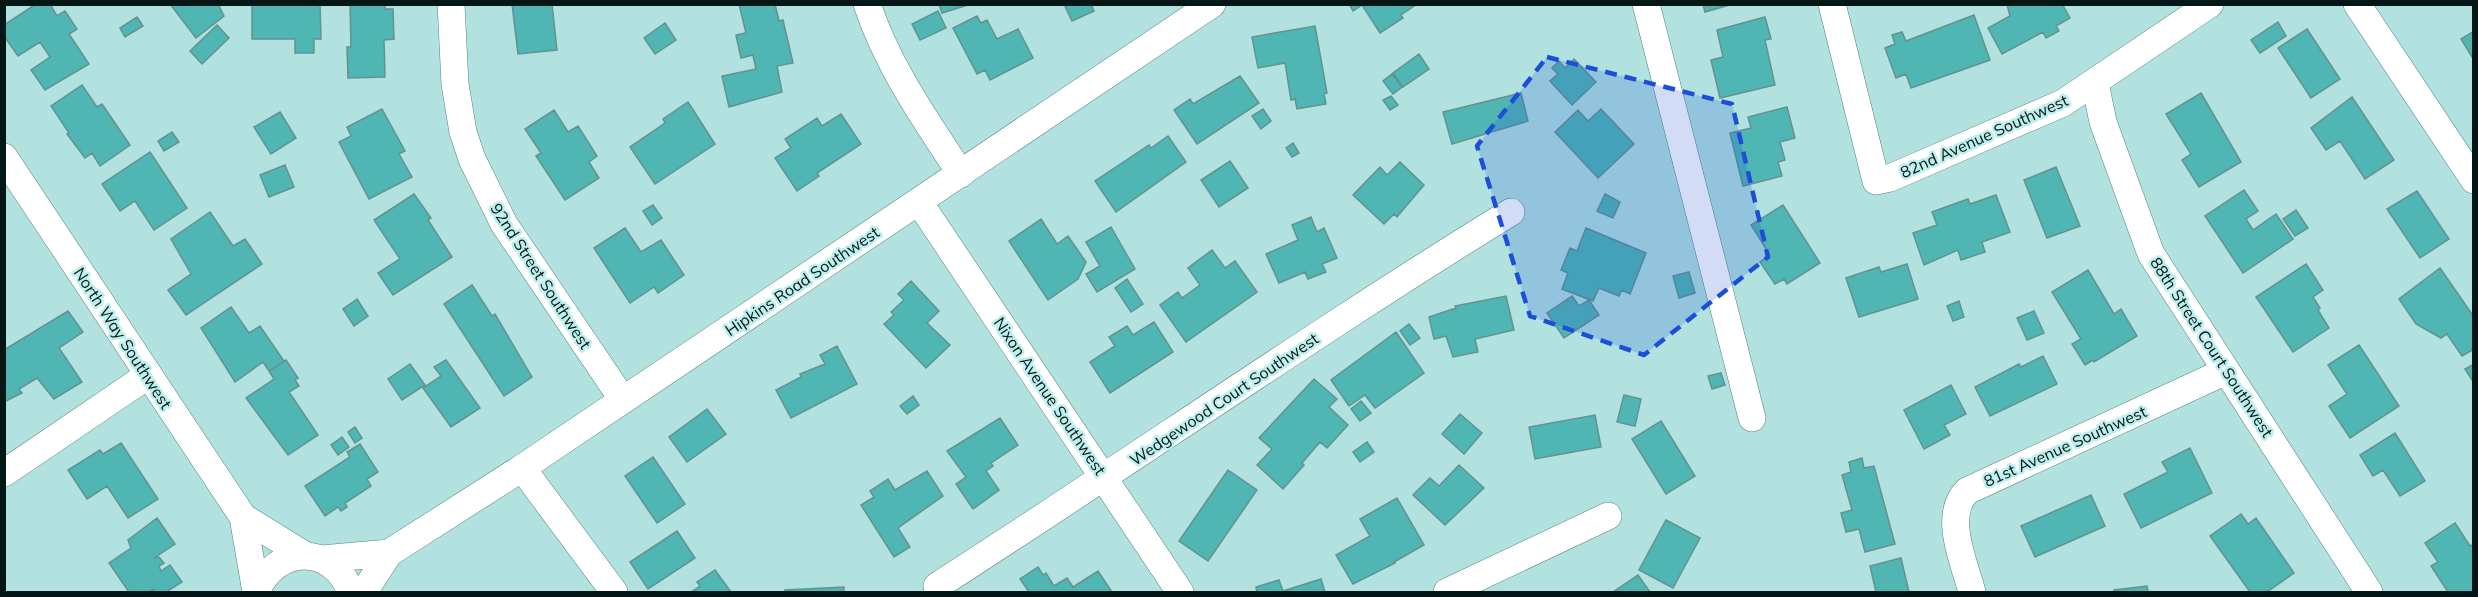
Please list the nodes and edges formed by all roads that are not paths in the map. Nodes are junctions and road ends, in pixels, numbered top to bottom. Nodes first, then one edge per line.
1 (451, 4) edge
2 (867, 4) edge
3 (1212, 4) edge
4 (1646, 4) edge
5 (1832, 4) edge
6 (2210, 4) edge
7 (2357, 4) edge
8 (2095, 83) junction
9 (4, 158) edge
10 (961, 174) junction
11 (2474, 180) edge
12 (16, 195) edge
13 (919, 202) junction
14 (1511, 212) dead end
15 (2226, 371) junction
16 (147, 376) junction
17 (623, 400) junction
18 (1752, 418) dead end
19 (522, 468) junction
20 (4, 473) edge
21 (1106, 478) junction
22 (1608, 516) dead end
23 (243, 517) junction
24 (389, 553) junction
25 (314, 557) junction
26 (937, 586) dead end
27 (256, 592) edge
28 (351, 592) edge
29 (364, 592) edge
30 (614, 592) edge
31 (1180, 592) edge
32 (1447, 592) edge
33 (1972, 592) edge
34 (2369, 592) edge

1 - 17 street, 92nd Street Southwest
2 - 10 street
3 - 10 street, Hipkins Road Southwest
4 - 18 street
5 - 8 street, 82nd Avenue Southwest
6 - 8 street, 82nd Avenue Southwest
7 - 11 street
8 - 15 street, 88th Street Court Southwest
9 - 12 street, North Way Southwest
10 - 13 street, Hipkins Road Southwest
12 - 16 street, North Way Southwest
13 - 17 street, Hipkins Road Southwest
13 - 21 street, Nixon Avenue Southwest
14 - 21 street, Wedgewood Court Southwest
15 - 33 street, 81st Avenue Southwest
15 - 34 street, 88th Street Court Southwest
16 - 20 street
16 - 23 street, North Way Southwest
17 - 19 street, Hipkins Road Southwest
19 - 24 street, Hipkins Road Southwest
19 - 30 street
21 - 26 street, Wedgewood Court Southwest
21 - 31 street, Nixon Avenue Southwest
22 - 32 street
23 - 25 street, North Way Southwest
23 - 27 street, North Way Southwest
24 - 25 street, Hipkins Road Southwest
24 - 29 street, Hipkins Road Southwest
25 - 27 street, Hipkins Road Southwest
25 - 28 street, North Way Southwest

